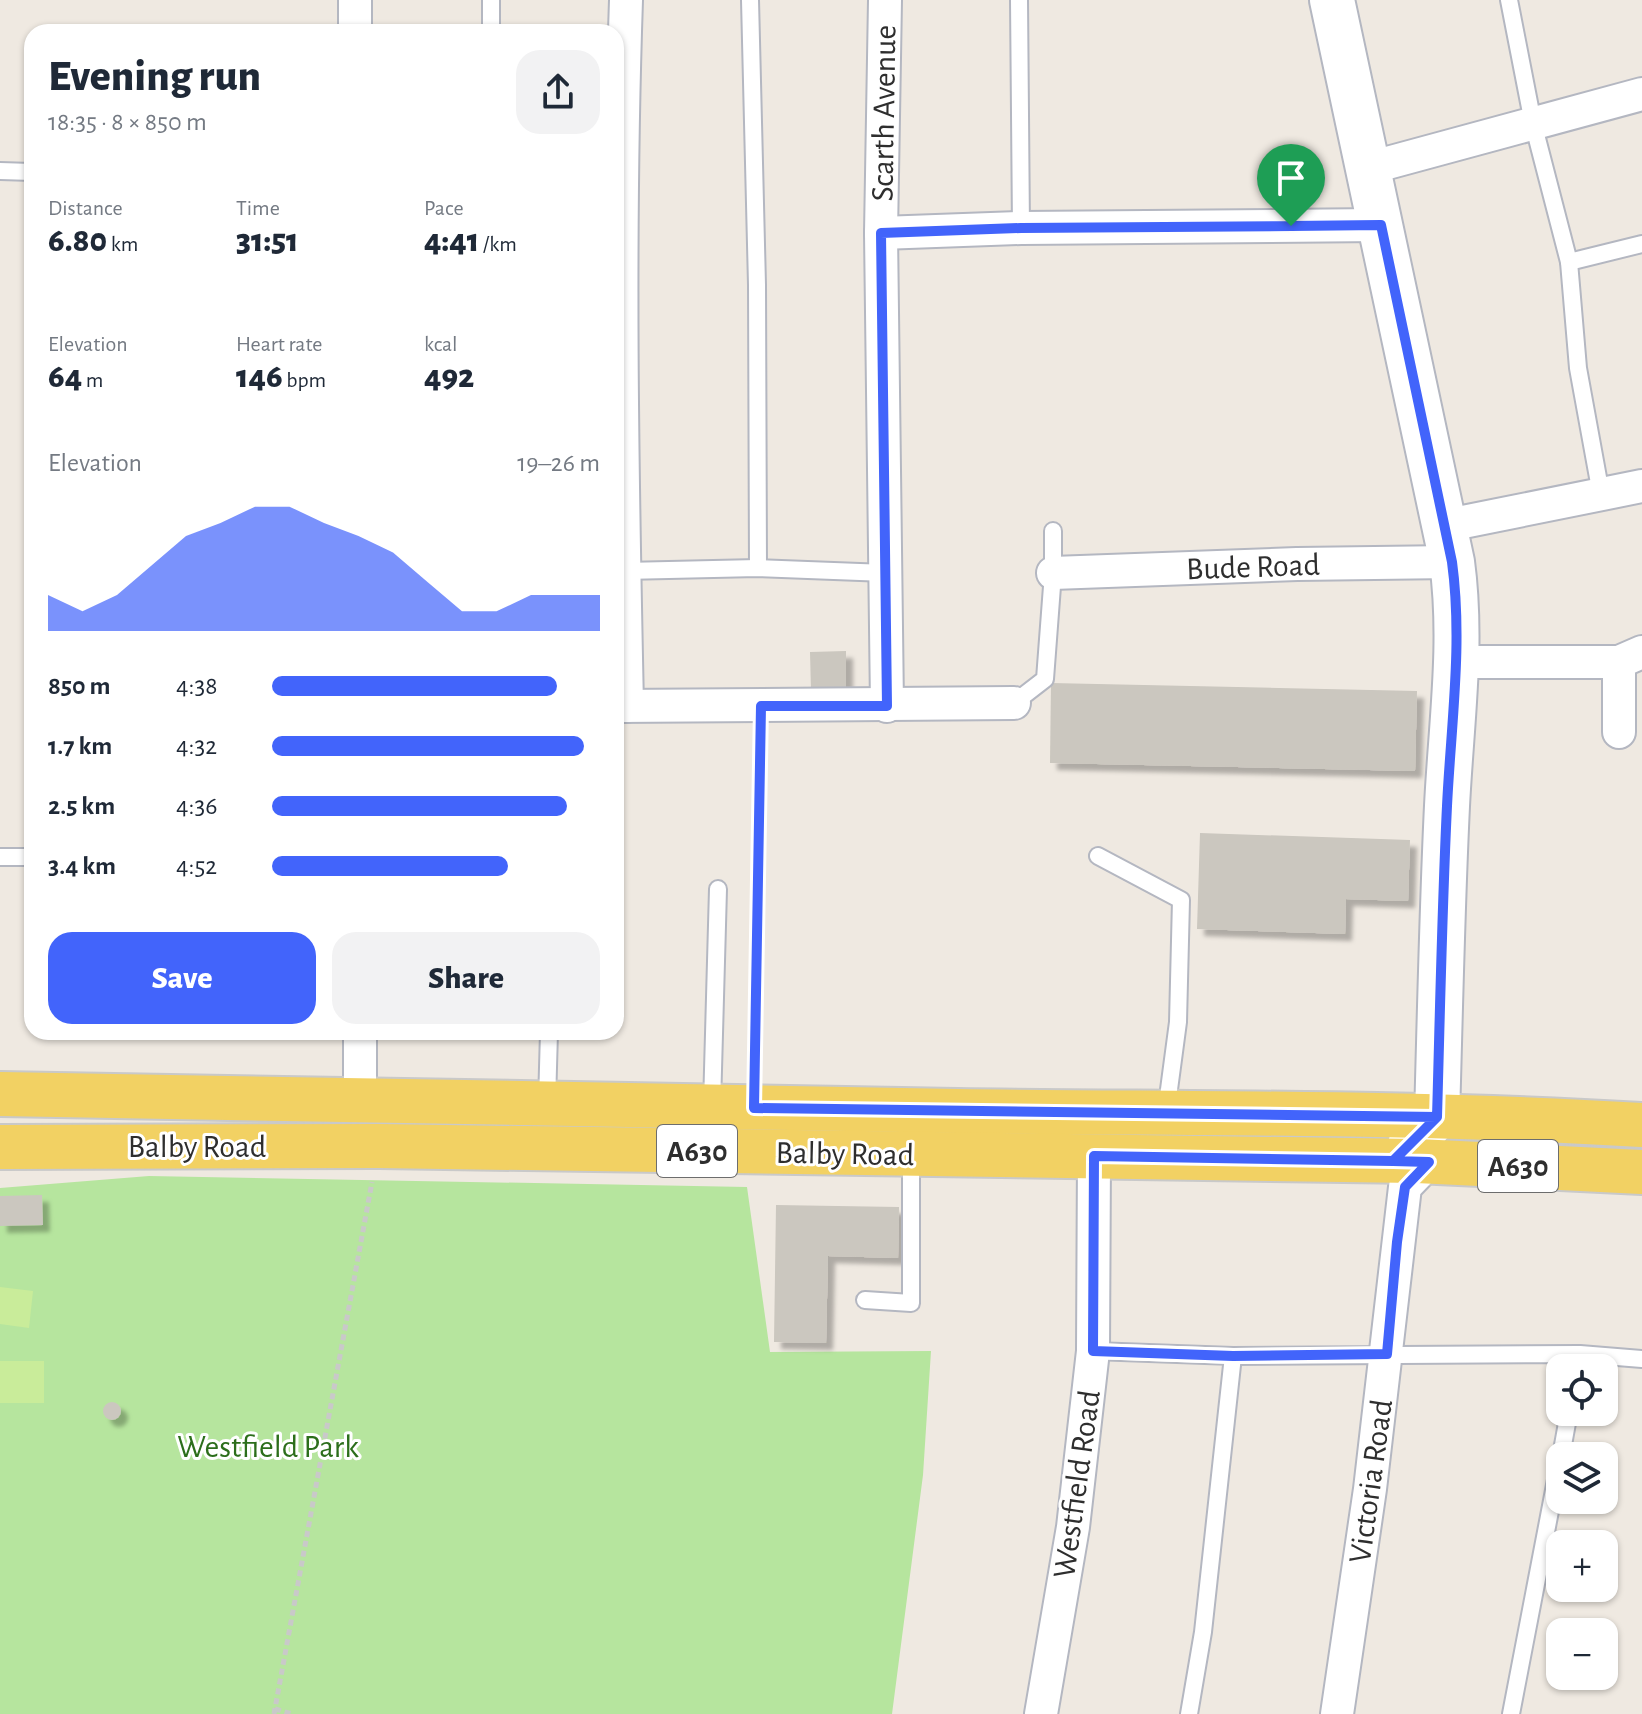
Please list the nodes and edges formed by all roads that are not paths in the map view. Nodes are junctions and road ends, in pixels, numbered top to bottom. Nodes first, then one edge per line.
1 (355, 0) edge
2 (491, 0) edge
3 (626, 0) edge
4 (750, 0) edge
5 (885, 0) edge
6 (1019, 0) edge
7 (1332, 0) edge
8 (1509, 0) edge
9 (355, 24) edge
10 (491, 24) edge
11 (624, 55) edge
12 (1642, 94) edge
13 (1533, 123) junction
14 (1369, 168) junction
15 (0, 171) edge
16 (24, 172) edge
17 (1381, 225) junction
18 (1021, 228) junction
19 (881, 233) junction
20 (1642, 244) edge
21 (1569, 262) junction
22 (1642, 486) edge
23 (1601, 494) junction
24 (1053, 531) dead end
25 (1447, 544) junction
26 (758, 568) junction
27 (624, 571) edge
28 (886, 573) junction
29 (1053, 573) junction
30 (1631, 657) edge
31 (1457, 662) junction
32 (1014, 703) joint
33 (624, 706) edge
34 (887, 706) junction
35 (1619, 732) dead end
36 (1098, 856) dead end
37 (0, 857) edge
38 (24, 857) edge
39 (718, 889) dead end
40 (360, 1040) edge
41 (549, 1040) edge
42 (0, 1094) edge
43 (360, 1099) junction
44 (547, 1104) junction
45 (733, 1108) junction
46 (1166, 1114) junction
47 (1437, 1117) junction
48 (1642, 1125) edge
49 (0, 1147) edge
50 (911, 1154) junction
51 (1094, 1156) junction
52 (1411, 1161) junction
53 (1642, 1172) edge
54 (865, 1300) dead end
55 (1093, 1351) junction
56 (1387, 1354) junction
57 (1233, 1356) junction
58 (1642, 1359) edge
59 (1546, 1360) edge
60 (1618, 1360) edge
61 (1549, 1514) edge
62 (1041, 1714) edge
63 (1189, 1714) edge
64 (1337, 1714) edge
65 (1511, 1714) edge

1 - 9 street
2 - 10 lane
3 - 11 street
4 - 26 lane
5 - 19 street, Scarth Avenue
6 - 18 lane
7 - 14 street
8 - 13 lane
12 - 13 street
13 - 14 street
13 - 21 lane
14 - 17 street
15 - 16 lane
17 - 18 street
17 - 25 street
18 - 19 street
19 - 28 street, Scarth Avenue
20 - 21 lane
21 - 23 lane
22 - 23 street, Bude Road
23 - 25 street, Bude Road
24 - 29 lane
25 - 29 street, Bude Road
25 - 31 street
26 - 27 lane
26 - 28 lane
28 - 34 street, Scarth Avenue
29 - 32 lane
30 - 31 street
30 - 35 street
31 - 47 street
32 - 34 street
33 - 34 street
36 - 46 lane
37 - 38 lane
39 - 45 lane
40 - 43 street
41 - 44 lane
42 - 43 main road, Balby Road / A630
43 - 44 main road, Balby Road / A630
44 - 45 main road, Balby Road / A630
45 - 46 main road, Balby Road / A630
46 - 47 main road, Balby Road / A630
47 - 48 main road, Balby Road / A630
47 - 52 street
49 - 50 main road, Balby Road / A630
50 - 51 main road, Balby Road / A630
50 - 54 lane
51 - 52 main road, Balby Road / A630
51 - 55 street, Westfield Road
52 - 53 main road, Balby Road / A630
52 - 56 street, Victoria Road
55 - 57 lane
55 - 62 street, Westfield Road
56 - 57 lane
56 - 59 lane
56 - 64 street, Victoria Road
57 - 63 lane
58 - 60 lane
61 - 65 lane

